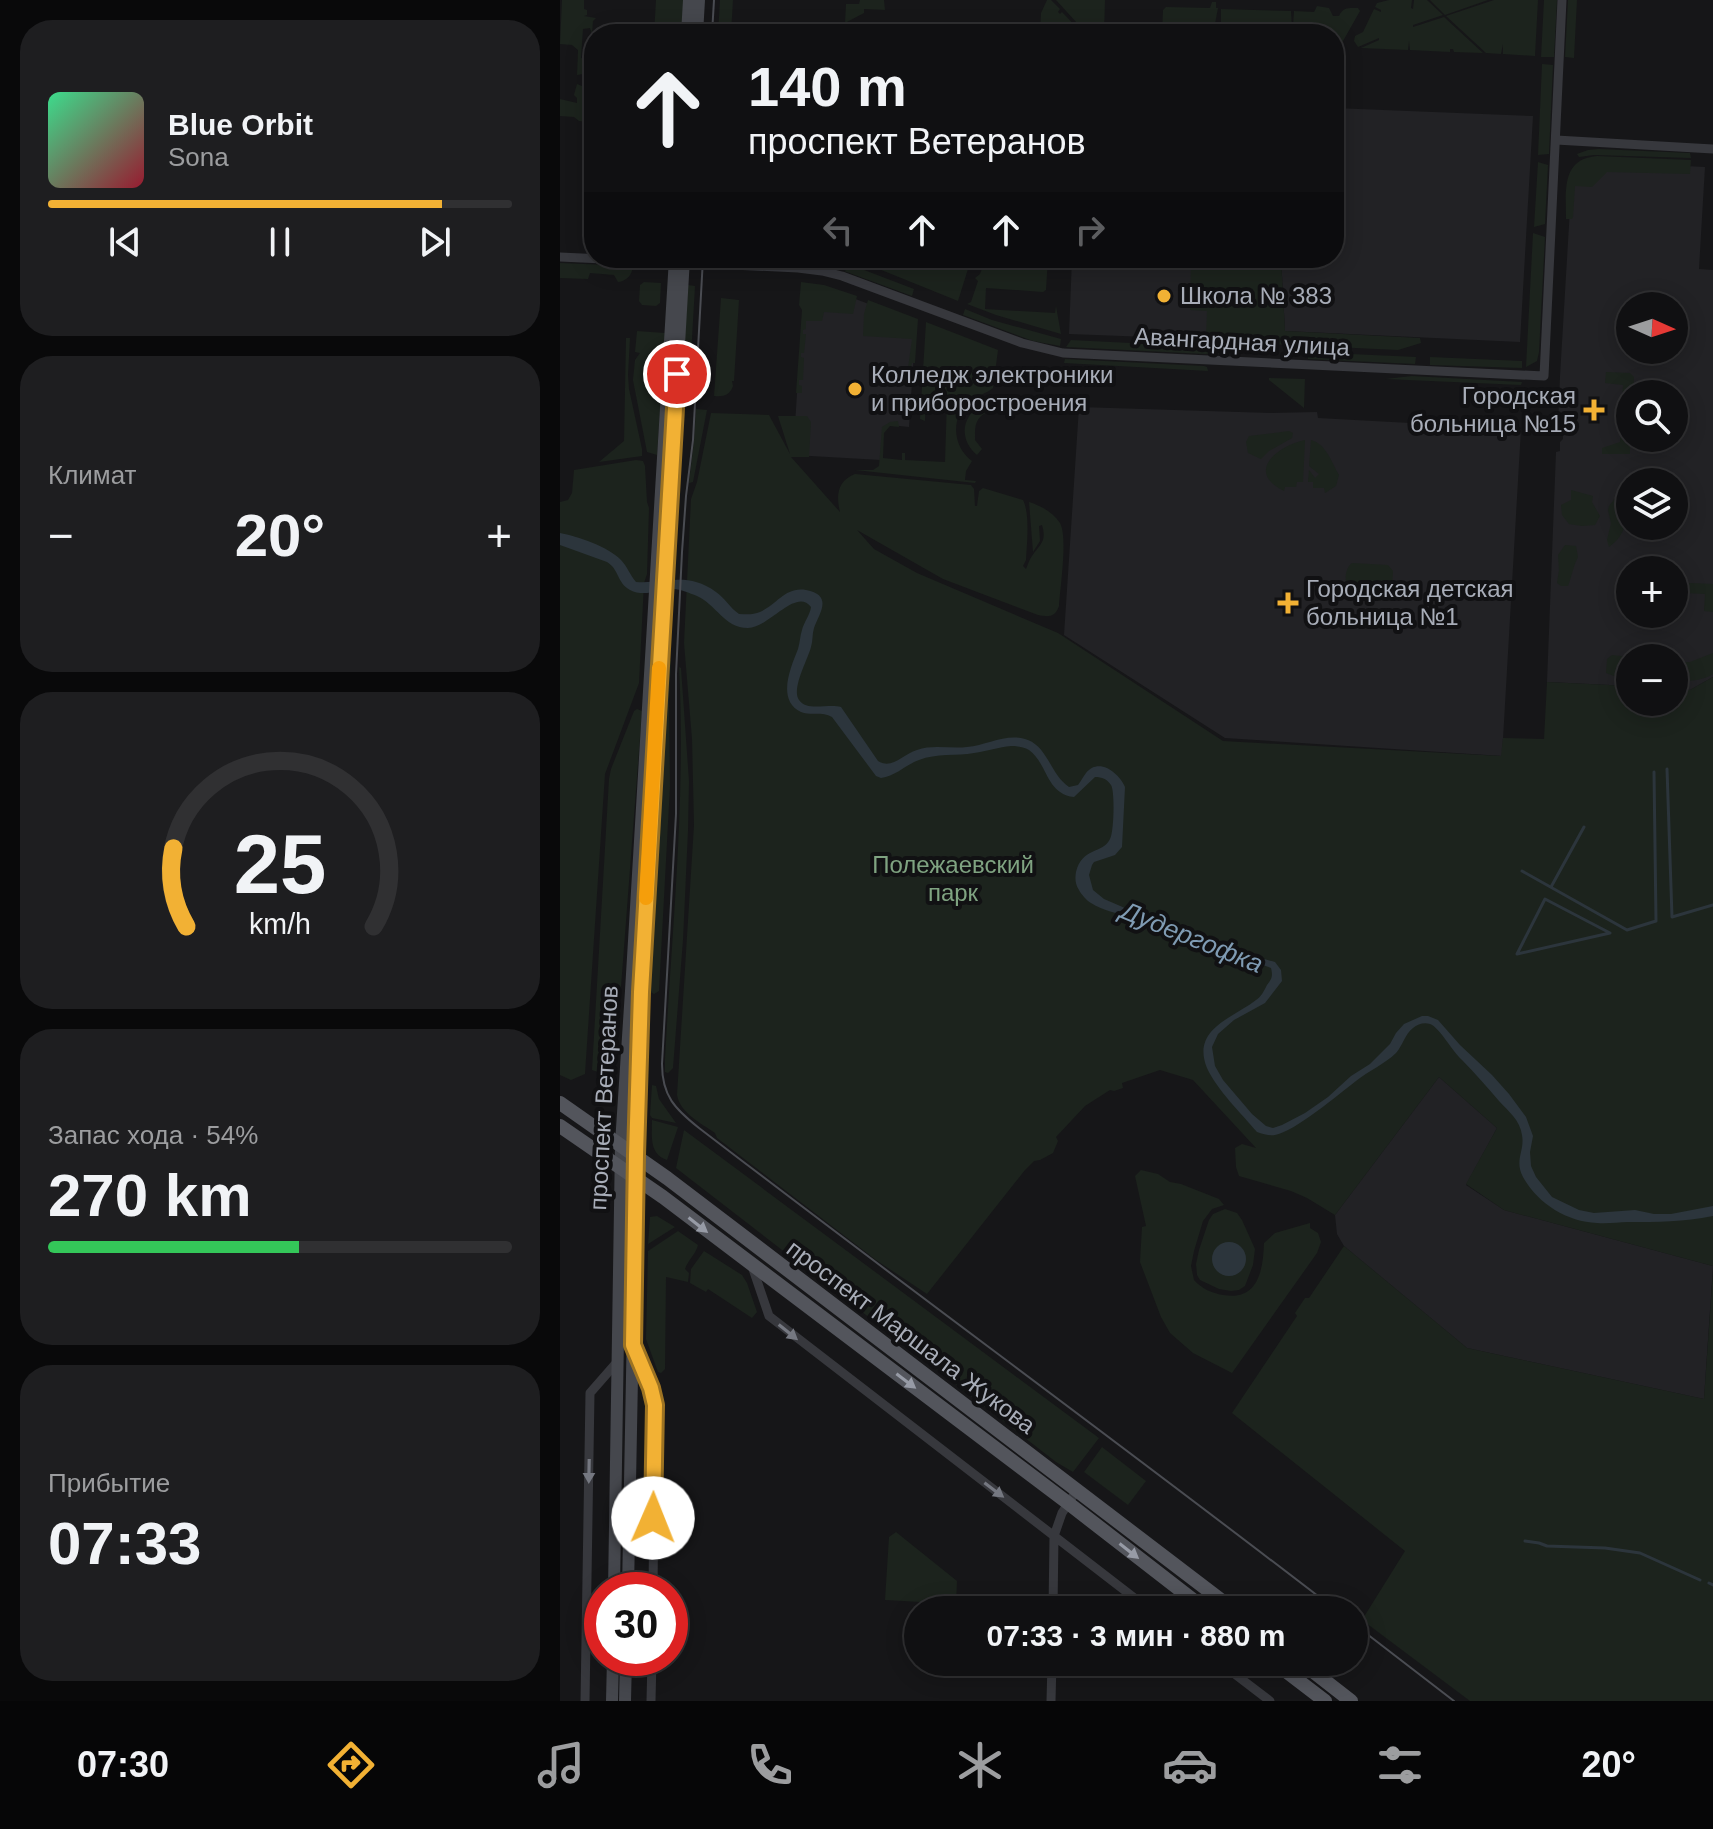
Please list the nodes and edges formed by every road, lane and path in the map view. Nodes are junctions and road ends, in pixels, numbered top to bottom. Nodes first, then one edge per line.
1 (689, 0) edge
2 (699, 0) edge
3 (1562, 0) edge
4 (688, 24) edge
5 (698, 24) edge
6 (1556, 140) junction
7 (1713, 149) edge
8 (560, 257) edge
9 (584, 258) edge
10 (679, 268) edge
11 (783, 268) edge
12 (659, 608) junction
13 (560, 1103) edge
14 (560, 1126) edge
15 (621, 1144) junction
16 (636, 1155) junction
17 (621, 1169) junction
18 (635, 1178) junction
19 (752, 1266) junction
20 (633, 1345) junction
21 (618, 1361) junction
22 (653, 1488) junction
23 (1077, 1490) junction
24 (1068, 1503) junction
25 (629, 1512) junction
26 (1054, 1536) junction
27 (614, 1572) edge
28 (628, 1572) edge
29 (653, 1572) edge
30 (1053, 1596) edge
31 (1132, 1596) edge
32 (1188, 1596) edge
33 (1216, 1596) edge
34 (613, 1676) edge
35 (626, 1676) edge
36 (652, 1676) edge
37 (1052, 1676) edge
38 (1237, 1676) edge
39 (1292, 1676) edge
40 (1319, 1676) edge
41 (585, 1701) edge
42 (612, 1701) edge
43 (625, 1701) edge
44 (651, 1701) edge
45 (1051, 1701) edge
46 (1270, 1701) edge
47 (1325, 1701) edge
48 (1351, 1701) edge

1 - 4 main road
2 - 5 main road
3 - 6 street
6 - 7 street
6 - 11 street, Авангардная улица
8 - 9 street, Авангардная улица
10 - 12 main road
12 - 15 main road, проспект Ветеранов
12 - 16 main road, проспект Ветеранов
13 - 15 main road, проспект Маршала Жукова
14 - 17 main road, проспект Маршала Жукова
15 - 16 main road, проспект Маршала Жукова
15 - 17 main road, проспект Ветеранов
16 - 18 main road, проспект Ветеранов
16 - 23 main road, проспект Маршала Жукова
17 - 18 main road, проспект Маршала Жукова
17 - 21 main road, проспект Ветеранов
18 -> 19 main road, проспект Маршала Жукова
18 - 20 main road, проспект Ветеранов
19 -> 24 main road, проспект Маршала Жукова
19 -> 26 street
20 - 22 street
20 - 25 main road, проспект Ветеранов
21 - 27 main road, проспект Ветеранов
21 -> 41 street
22 - 25 street
22 - 29 street
23 - 24 street
23 - 33 main road, проспект Маршала Жукова
24 - 26 street
24 -> 32 main road, проспект Маршала Жукова
25 - 28 main road, проспект Ветеранов
26 - 30 street
26 - 31 street
34 - 42 main road
35 - 43 main road
36 - 44 street
37 - 45 street
38 - 46 street
39 - 47 main road
40 - 48 main road

